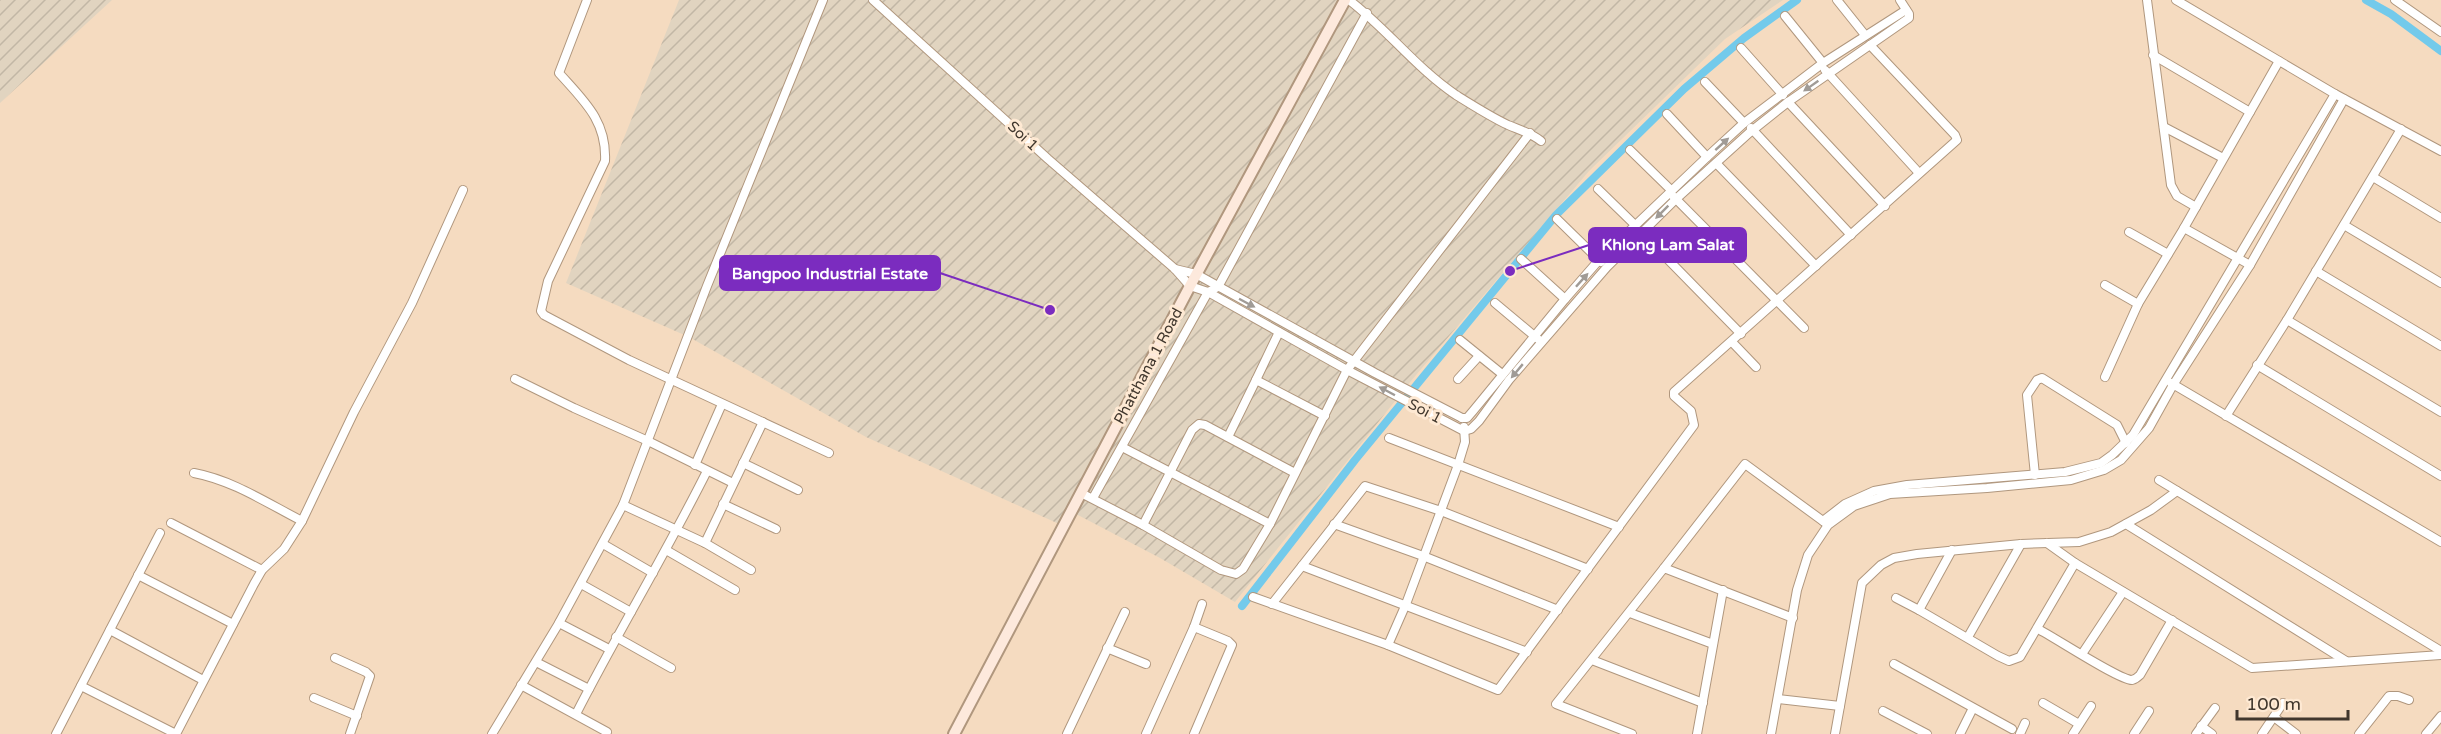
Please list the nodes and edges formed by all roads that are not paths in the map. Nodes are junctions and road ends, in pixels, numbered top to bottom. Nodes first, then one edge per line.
1 (587, 0) edge
2 (824, 0) edge
3 (873, 0) edge
4 (1347, 0) edge
5 (1837, 0) edge
6 (1900, 0) edge
7 (2147, 0) edge
8 (2176, 0) edge
9 (2395, 0) edge
10 (1906, 10) junction
11 (1367, 13) junction
12 (1785, 16) dead end
13 (2441, 32) edge
14 (1865, 35) junction
15 (1870, 45) junction
16 (1741, 48) dead end
17 (2153, 55) junction
18 (2279, 61) junction
19 (1823, 63) junction
20 (1830, 72) junction
21 (1705, 82) dead end
22 (2336, 94) junction
23 (1787, 99) junction
24 (2343, 99) junction
25 (2250, 112) junction
26 (1667, 114) dead end
27 (1744, 123) junction
28 (2164, 127) junction
29 (2401, 129) junction
30 (1751, 131) junction
31 (1530, 133) junction
32 (1541, 141) dead end
33 (1630, 150) dead end
34 (2441, 152) edge
35 (1707, 157) junction
36 (2223, 158) junction
37 (1714, 165) junction
38 (1921, 172) junction
39 (2373, 177) junction
40 (1598, 189) dead end
41 (463, 190) dead end
42 (1671, 190) junction
43 (1677, 197) junction
44 (1886, 205) junction
45 (2196, 207) junction
46 (2441, 218) edge
47 (1557, 219) dead end
48 (1635, 225) junction
49 (2344, 225) junction
50 (2184, 228) junction
51 (1642, 232) junction
52 (2128, 232) dead end
53 (1849, 236) junction
54 (2168, 254) junction
55 (1521, 259) dead end
56 (2239, 259) junction
57 (1599, 260) junction
58 (2250, 265) junction
59 (1607, 267) junction
60 (1814, 267) junction
61 (1175, 269) junction
62 (2316, 271) junction
63 (1196, 274) junction
64 (2441, 283) edge
65 (2105, 285) dead end
66 (1190, 286) junction
67 (1218, 287) junction
68 (1208, 292) junction
69 (1565, 298) junction
70 (1778, 299) junction
71 (1495, 303) dead end
72 (2138, 304) junction
73 (2287, 320) junction
74 (1804, 328) dead end
75 (1279, 332) junction
76 (1741, 334) junction
77 (1534, 336) junction
78 (1460, 340) dead end
79 (1542, 341) junction
80 (1732, 342) junction
81 (2441, 346) edge
82 (1479, 356) junction
83 (1355, 361) junction
84 (2257, 365) junction
85 (1756, 367) dead end
86 (1347, 370) junction
87 (1502, 374) junction
88 (2105, 377) dead end
89 (515, 379) dead end
90 (671, 379) junction
91 (1458, 379) dead end
92 (2165, 379) junction
93 (1257, 380) junction
94 (2173, 385) junction
95 (722, 404) junction
96 (2441, 412) edge
97 (1325, 416) junction
98 (2226, 416) junction
99 (1462, 418) junction
100 (762, 422) junction
101 (1461, 430) junction
102 (1228, 437) junction
103 (1389, 438) dead end
104 (648, 441) junction
105 (2126, 443) junction
106 (1122, 447) junction
107 (829, 453) dead end
108 (743, 463) junction
109 (695, 465) junction
110 (1458, 465) junction
111 (707, 471) junction
112 (1171, 472) junction
113 (194, 473) dead end
114 (1295, 473) junction
115 (2035, 475) junction
116 (2441, 476) edge
117 (1986, 479) junction
118 (2158, 480) dead end
119 (733, 483) junction
120 (1987, 488) junction
121 (798, 490) dead end
122 (2177, 491) junction
123 (1081, 493) junction
124 (1093, 498) junction
125 (723, 504) junction
126 (623, 505) junction
127 (1441, 511) junction
128 (302, 521) junction
129 (171, 523) dead end
130 (1826, 523) junction
131 (1270, 524) junction
132 (1334, 524) junction
133 (2126, 524) junction
134 (1143, 525) junction
135 (1618, 527) junction
136 (776, 529) dead end
137 (677, 530) junction
138 (160, 533) dead end
139 (2441, 542) edge
140 (705, 543) junction
141 (2047, 543) junction
142 (603, 544) junction
143 (2021, 544) junction
144 (666, 550) junction
145 (1952, 550) junction
146 (1423, 556) junction
147 (2075, 563) junction
148 (1302, 566) junction
149 (1664, 568) junction
150 (1588, 569) junction
151 (262, 570) junction
152 (752, 570) dead end
153 (653, 573) junction
154 (138, 575) junction
155 (581, 584) junction
156 (735, 590) dead end
157 (1723, 590) junction
158 (2123, 592) junction
159 (1253, 597) dead end
160 (1896, 598) dead end
161 (1202, 603) dead end
162 (1272, 604) junction
163 (1406, 604) junction
164 (1558, 610) junction
165 (1919, 610) junction
166 (631, 612) junction
167 (1125, 612) dead end
168 (1630, 613) junction
169 (1793, 618) junction
170 (2172, 620) junction
171 (559, 622) junction
172 (233, 624) junction
173 (1194, 627) junction
174 (2038, 629) junction
175 (110, 630) junction
176 (616, 637) junction
177 (1968, 637) junction
178 (1713, 644) junction
179 (1388, 645) junction
180 (1107, 648) junction
181 (609, 649) junction
182 (1527, 652) junction
183 (2441, 653) edge
184 (2082, 654) junction
185 (335, 658) dead end
186 (1592, 660) junction
187 (2346, 661) junction
188 (536, 662) junction
189 (1146, 664) dead end
190 (1894, 664) dead end
191 (671, 668) dead end
192 (203, 681) junction
193 (81, 686) junction
194 (521, 686) junction
195 (589, 689) junction
196 (314, 698) dead end
197 (1781, 700) junction
198 (2409, 700) dead end
199 (1703, 703) junction
200 (2043, 703) dead end
201 (2283, 703) dead end
202 (1840, 706) junction
203 (2091, 706) dead end
204 (1973, 708) junction
205 (2215, 708) dead end
206 (1883, 711) dead end
207 (2149, 711) dead end
208 (576, 714) junction
209 (357, 716) junction
210 (2441, 716) edge
211 (2274, 717) junction
212 (2025, 723) dead end
213 (2079, 724) junction
214 (2201, 726) junction
215 (2012, 729) dead end
216 (607, 732) dead end
217 (56, 734) edge
218 (176, 734) edge
219 (350, 734) edge
220 (492, 734) edge
221 (954, 734) edge
222 (1067, 734) edge
223 (1146, 734) edge
224 (1194, 734) edge
225 (1632, 734) edge
226 (1697, 734) edge
227 (1771, 734) edge
228 (1835, 734) edge
229 (1928, 734) edge
230 (1960, 734) edge
231 (2020, 734) edge
232 (2073, 734) edge
233 (2134, 734) edge
234 (2196, 734) edge
235 (2212, 734) edge
236 (2262, 734) edge
237 (2296, 734) edge
238 (2359, 734) edge
239 (2426, 734) edge

1 - 90 street
2 - 90 street
3 - 61 street, Soi 1
4 - 11 street
4 - 63 main road, Phatthana 1 Road
5 - 14 street
6 - 10 street
7 - 17 street
8 - 18 street
9 - 13 street
10 - 14 street
10 - 15 street
11 - 31 street
11 - 67 street
12 - 19 street
14 - 19 street
15 - 20 street
15 - 38 street
16 - 23 street
17 - 25 street
17 - 28 street
18 - 22 street
18 - 25 street
19 - 20 street
19 - 23 street
20 -> 23 street
20 - 38 street
21 - 27 street
22 - 24 street
22 - 56 street
23 - 27 street
23 - 30 street
23 - 44 street
24 - 29 street
24 - 58 street
25 - 36 street
26 - 35 street
27 - 30 street
35 -> 27 street
28 - 36 street
28 - 45 street
29 - 34 street
29 - 39 street
30 - 37 street
30 - 53 street
31 - 32 street
31 - 83 street
33 - 42 street
35 - 42 street
36 - 45 street
37 - 43 street
37 - 60 street
38 - 44 street
39 - 46 street
39 - 49 street
40 - 48 street
41 - 128 street
42 - 43 street
42 - 48 street
43 -> 51 street
43 - 70 street
44 - 53 street
45 - 50 street
47 - 57 street
48 - 57 street
49 - 62 street
49 - 64 street
50 - 54 street
50 - 56 street
51 - 59 street
51 - 76 street
52 - 54 street
53 - 60 street
54 - 72 street
55 - 69 street
56 - 58 street
56 - 92 street
57 - 59 street
69 -> 57 street
58 - 94 street
59 - 79 street
60 - 70 street
61 - 63 street, Soi 1
61 - 66 street, Soi 1
62 - 73 street
62 - 81 street
63 - 66 main road, Phatthana 1 Road
63 - 67 street, Soi 1
65 - 72 street
66 - 68 street, Soi 1
66 - 123 main road, Phatthana 1 Road
67 - 68 street
67 -> 83 street, Soi 1
68 - 75 street, Soi 1
68 - 106 street
69 - 77 street
70 - 74 street
70 - 76 street
71 - 77 street
72 - 88 street
73 - 84 street
73 - 96 street
75 - 86 street, Soi 1
75 - 93 street
76 - 80 street
77 - 79 street
77 - 87 street
78 - 82 street
79 -> 101 street
80 - 85 street
80 - 135 street
82 - 87 street
82 - 91 street
83 - 86 street
83 - 99 street, Soi 1
84 - 98 street
84 - 116 street
86 - 97 street
101 -> 86 street, Soi 1
87 - 99 street
89 - 104 street
90 - 95 street
90 - 104 street
92 - 94 street
92 - 105 street
93 - 97 street
93 - 102 street
94 - 98 street
94 - 120 street
95 - 100 street
95 - 109 street
97 - 114 street
98 - 139 street
99 - 101 street
100 - 107 street
100 - 108 street
101 - 110 street
102 - 112 street
102 - 114 street
103 - 110 street
104 - 109 street
104 - 126 street
105 - 115 street
105 - 115 street
106 - 112 street
106 - 124 street
108 - 119 street
108 - 121 street
109 - 111 street
110 - 127 street
110 - 135 street
111 - 119 street
111 - 137 street
112 - 131 street
112 - 134 street
113 - 128 street
114 - 131 street
115 - 117 street
117 - 120 street
117 - 130 street
118 - 122 street
119 - 125 street
120 - 130 street
122 - 133 street
122 - 183 street
123 - 124 street
123 - 221 main road, Phatthana 1 Road
124 - 134 street
125 - 136 street
125 - 140 street
126 - 137 street
126 - 142 street
127 - 132 street
127 - 146 street
127 - 150 street
128 - 151 street
129 - 151 street
130 - 149 street
130 - 169 street
131 - 134 street
132 - 146 street
132 - 148 street
133 - 141 street
133 - 187 street
135 - 150 street
137 - 140 street
137 - 144 street
138 - 154 street
140 - 152 street
141 - 143 street
141 - 147 street
142 - 153 street
142 - 155 street
143 - 145 street
143 - 177 street
144 - 153 street
144 - 156 street
145 - 165 street
145 - 202 street
146 - 163 street
146 - 164 street
147 - 158 street
147 - 174 street
148 - 162 street
148 - 163 street
149 - 157 street
149 - 168 street
150 - 164 street
151 - 172 street
153 - 166 street
154 - 172 street
154 - 175 street
155 - 166 street
155 - 171 street
157 - 169 street
157 - 178 street
158 - 170 street
158 - 184 street
159 - 162 street
160 - 165 street
161 - 173 street
162 - 179 street
163 - 179 street
163 - 182 street
164 - 182 street
165 - 177 street
166 - 176 street
167 - 180 street
168 - 178 street
168 - 186 street
169 - 197 street
170 - 184 street
170 - 187 street
171 - 181 street
171 - 188 street
172 - 192 street
173 - 223 street
173 - 224 street
174 - 177 street
174 - 184 street
175 - 192 street
175 - 193 street
176 - 181 street
176 - 191 street
178 - 199 street
179 - 182 street
180 - 189 street
180 - 222 street
181 - 195 street
183 - 187 street
185 - 209 street
186 - 199 street
186 - 225 street
188 - 194 street
188 - 195 street
190 - 204 street
192 - 218 street
193 - 217 street
193 - 218 street
194 - 208 street
194 - 220 street
195 - 208 street
196 - 209 street
197 - 202 street
197 - 227 street
198 - 238 street
199 - 226 street
200 - 213 street
201 - 211 street
202 - 228 street
203 - 213 street
204 - 215 street
204 - 230 street
205 - 214 street
206 - 229 street
207 - 233 street
208 - 216 street
209 - 219 street
210 - 239 street
211 - 236 street
211 - 237 street
212 - 231 street
213 - 232 street
214 - 234 street
214 - 235 street

